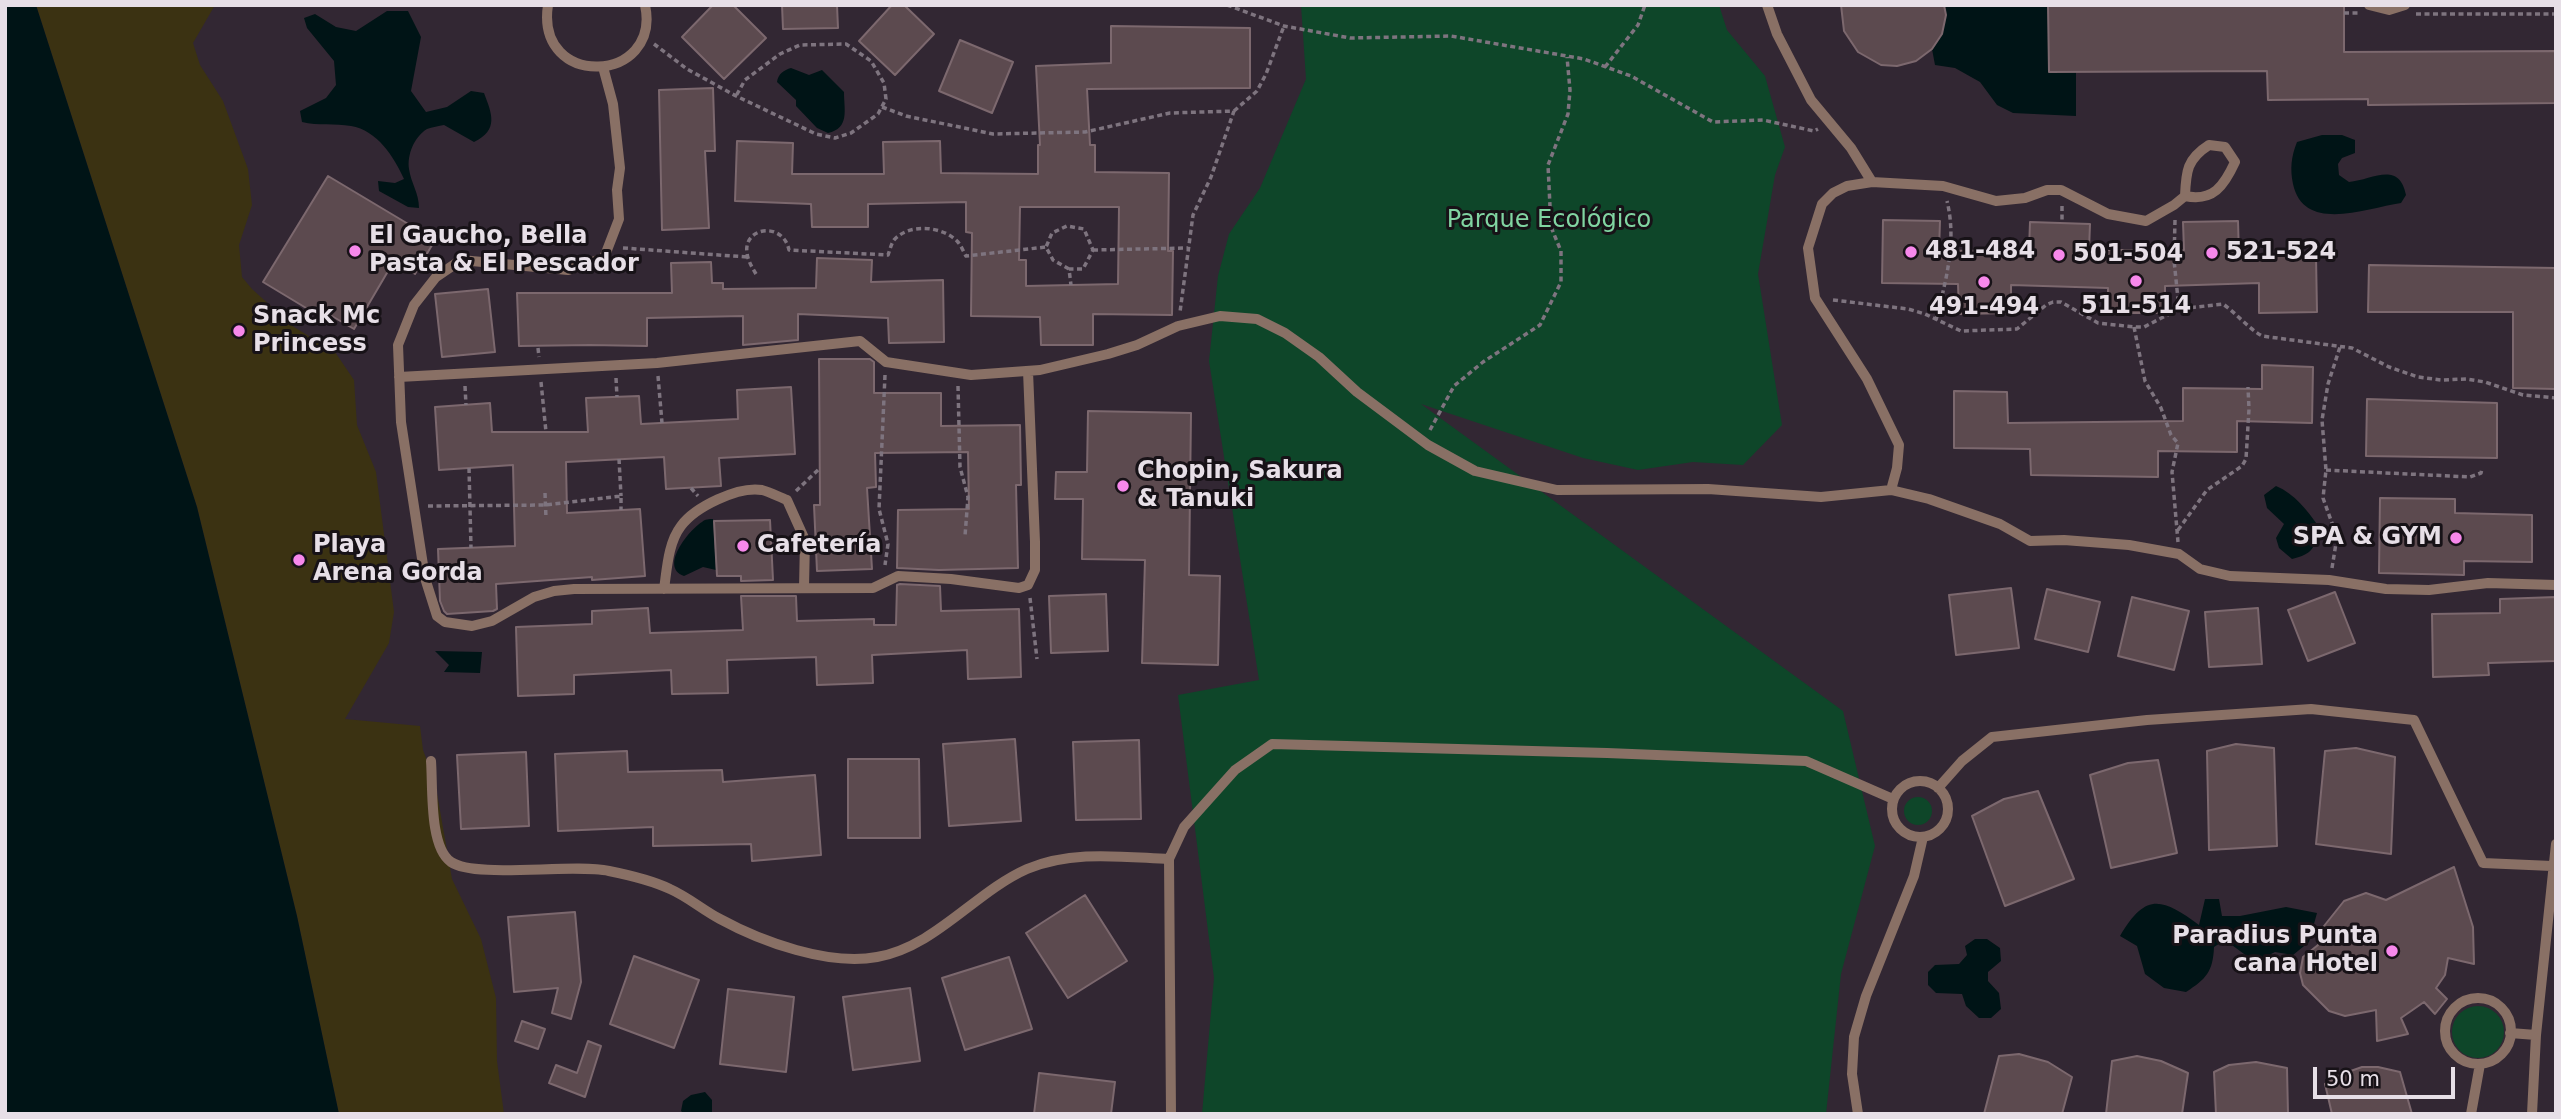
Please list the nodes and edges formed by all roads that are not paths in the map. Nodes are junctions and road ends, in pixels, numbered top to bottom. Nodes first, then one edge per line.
1 (548, 5) edge
2 (645, 5) edge
3 (1767, 5) edge
4 (2370, 9) edge
5 (2407, 9) edge
6 (603, 67) junction
7 (1872, 182) junction
8 (2185, 196) junction
9 (1028, 371) junction
10 (399, 377) junction
11 (1891, 490) junction
12 (2556, 585) edge
13 (804, 588) junction
14 (664, 589) junction
15 (431, 761) dead end
16 (1938, 788) junction
17 (1893, 799) junction
18 (1923, 837) junction
19 (2556, 844) edge
20 (1169, 859) junction
21 (2552, 866) junction
22 (2510, 1032) junction
23 (2536, 1035) junction
24 (2480, 1064) junction
25 (1171, 1114) edge
26 (1858, 1114) edge
27 (2471, 1114) edge
28 (2532, 1114) edge

1 - 6 lane
2 - 6 lane
3 - 7 lane
4 - 5 lane
6 - 10 lane
7 - 8 lane
7 - 11 lane
8 - 8 lane
9 - 10 lane
9 - 11 lane
9 - 13 lane
10 - 14 lane
11 - 12 lane
13 - 14 lane
13 - 14 lane
15 - 20 lane
16 - 17 lane
16 - 18 lane
16 - 21 lane
17 - 18 lane
17 - 20 lane
18 - 26 lane
19 - 21 lane
20 - 25 lane
21 - 23 lane
22 - 23 lane
22 - 24 lane
22 - 24 lane
23 - 28 lane
24 - 27 lane

